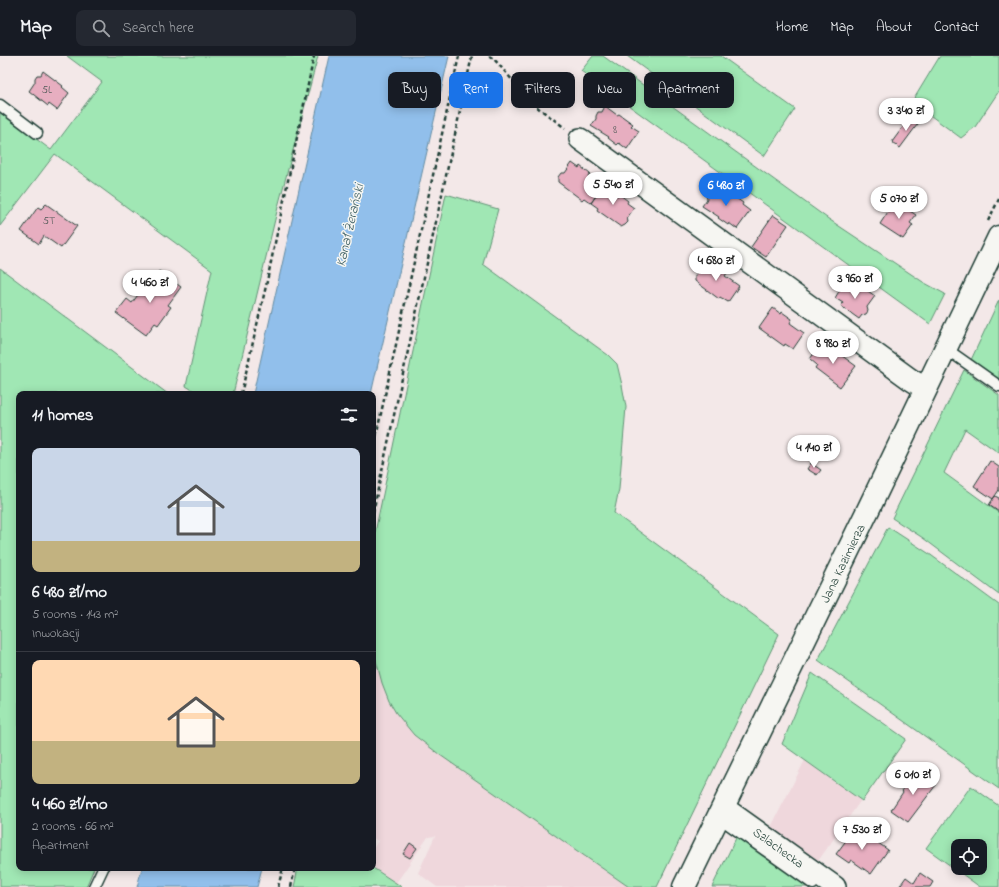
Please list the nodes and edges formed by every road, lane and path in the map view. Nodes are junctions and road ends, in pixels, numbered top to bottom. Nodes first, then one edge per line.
1 (314, 56) edge
2 (459, 56) edge
3 (472, 56) edge
4 (489, 56) edge
5 (0, 105) edge
6 (38, 133) dead end
7 (580, 139) joint
8 (999, 237) edge
9 (945, 348) junction
10 (999, 386) edge
11 (926, 389) junction
12 (242, 391) edge
13 (376, 436) edge
14 (376, 498) edge
15 (720, 812) junction
16 (102, 871) edge
17 (282, 871) edge
18 (294, 871) edge
19 (94, 887) edge
20 (278, 887) edge
21 (291, 887) edge
22 (684, 887) edge
23 (817, 887) edge
24 (835, 887) edge

1 - 12 path
2 - 13 path
3 - 14 path
4 - 7 path
5 - 6 lane
7 - 11 street
8 - 9 main road, Jana Kazimierza
9 - 10 lane
9 - 11 main road, Jana Kazimierza
11 - 15 main road, Jana Kazimierza
15 - 22 main road, Jana Kazimierza
15 - 23 lane, Szlachecka
15 - 24 street, Szlachecka
16 - 19 lane
17 - 20 path
18 - 21 path

